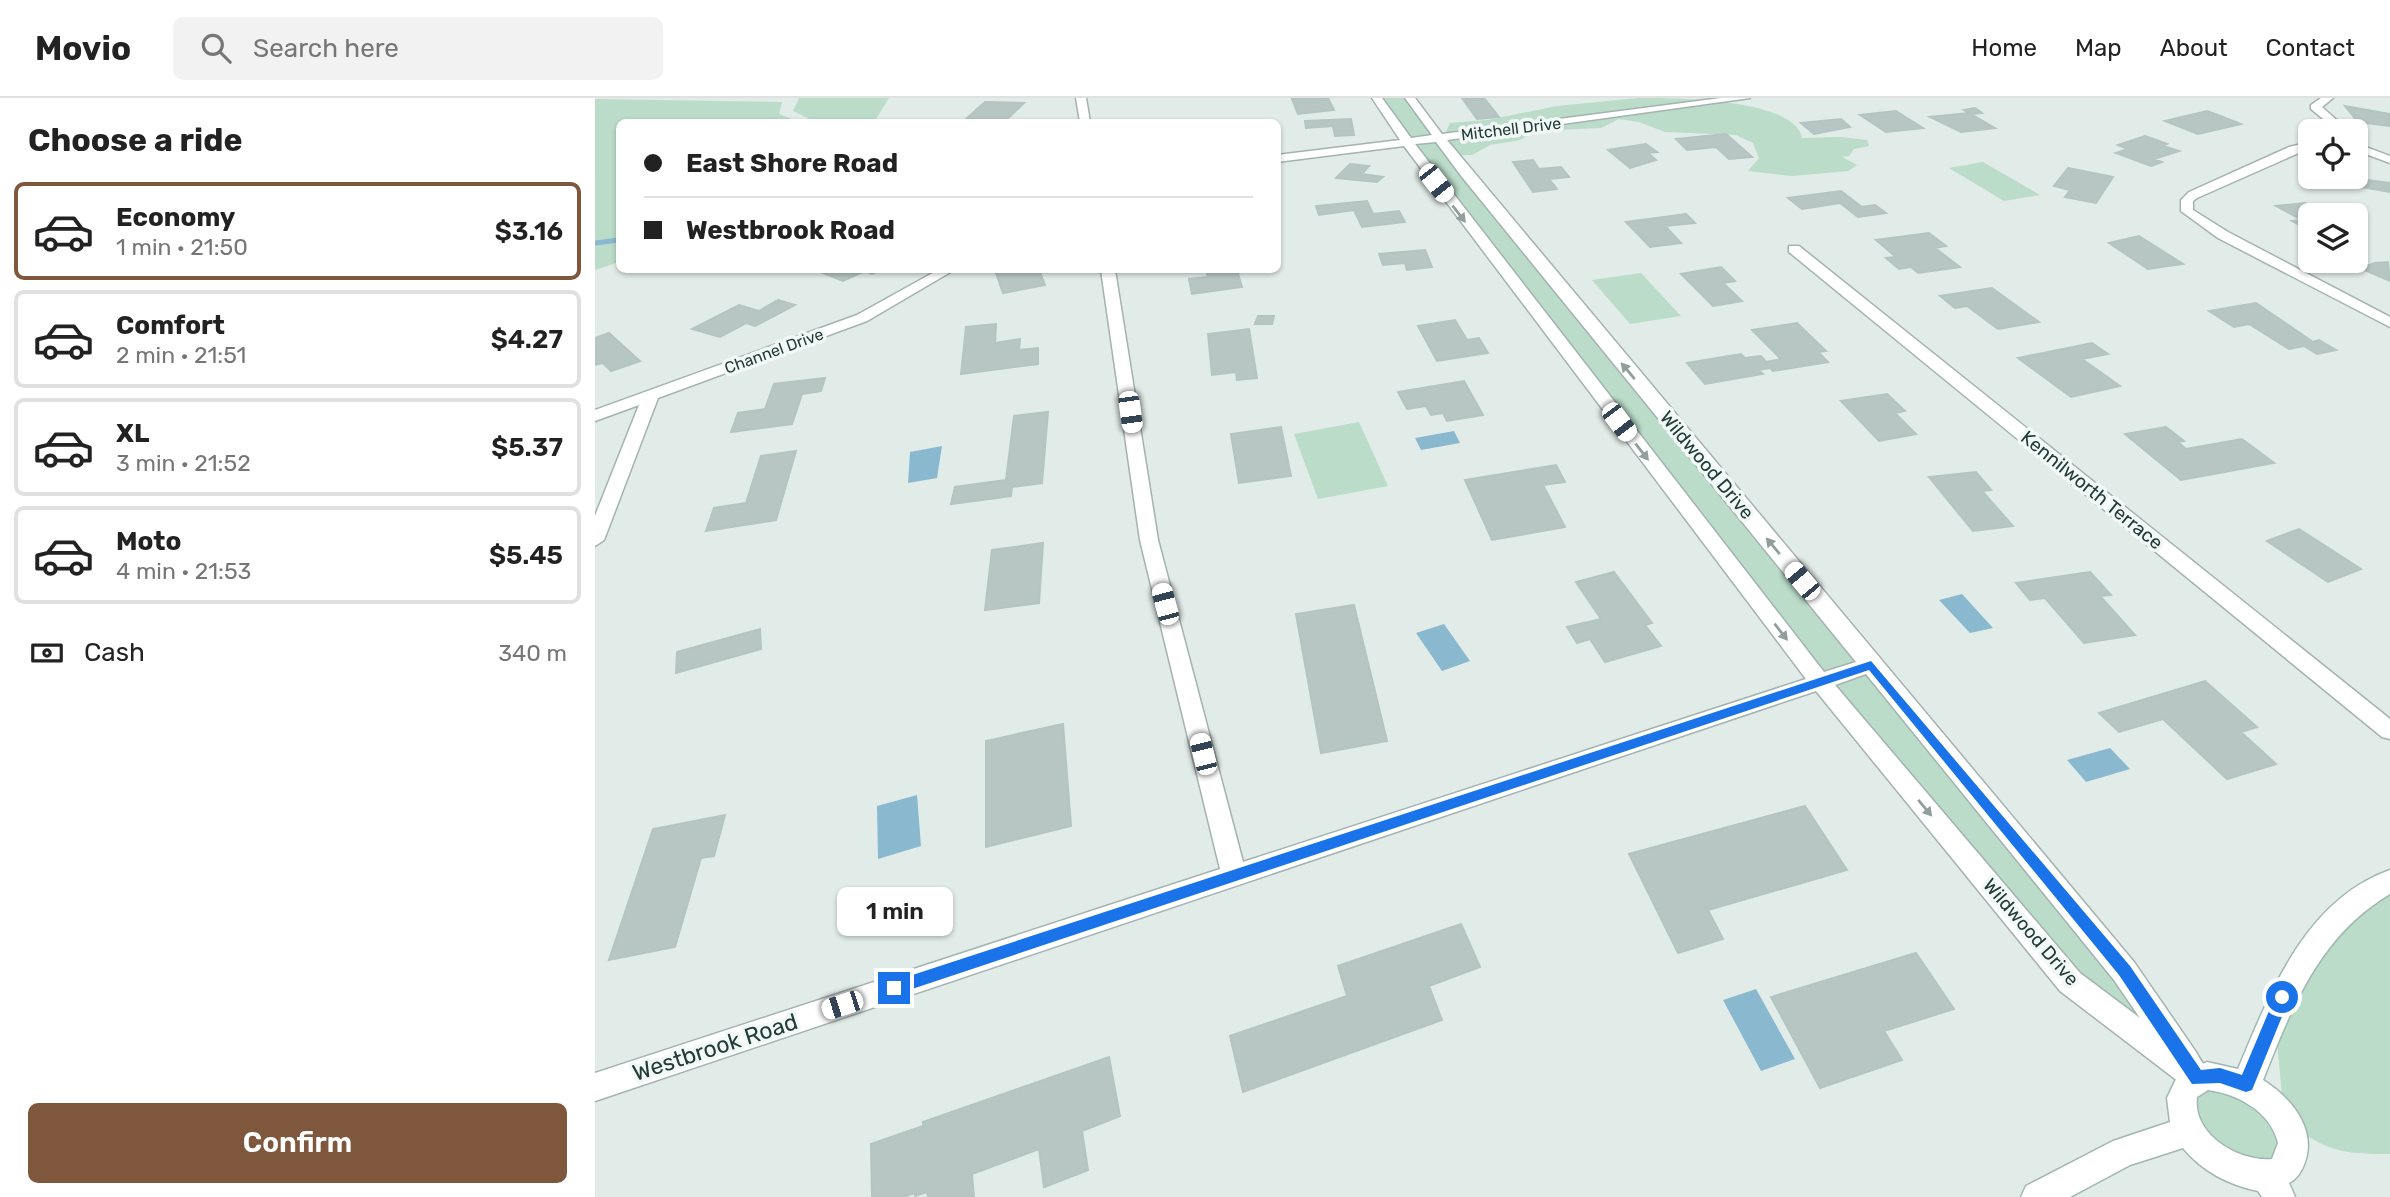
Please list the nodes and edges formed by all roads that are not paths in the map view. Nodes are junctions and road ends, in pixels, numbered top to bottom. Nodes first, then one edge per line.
1 (1081, 98) edge
2 (1377, 98) edge
3 (1410, 98) edge
4 (1745, 98) edge
5 (2328, 98) edge
6 (1708, 100) edge
7 (1084, 119) edge
8 (2330, 119) edge
9 (1439, 139) junction
10 (1408, 142) junction
11 (2368, 145) edge
12 (2390, 146) edge
13 (2298, 148) edge
14 (2368, 151) edge
15 (1281, 158) edge
16 (2390, 160) edge
17 (1794, 249) dead end
18 (942, 273) edge
19 (1108, 273) edge
20 (2390, 323) edge
21 (651, 396) junction
22 (595, 416) edge
23 (595, 540) edge
24 (1871, 665) junction
25 (1820, 682) junction
26 (2390, 731) edge
27 (1234, 876) junction
28 (2390, 881) edge
29 (2197, 1078) junction
30 (2246, 1085) junction
31 (595, 1087) edge
32 (2188, 1131) junction
33 (2274, 1187) edge
34 (2037, 1197) edge

1 - 7 street
2 - 10 street, Wildwood Drive
3 - 9 street, Wildwood Drive
4 - 6 street, Mitchell Drive
5 - 8 street
6 - 9 street, Mitchell Drive
9 - 10 street, Mitchell Drive
24 -> 9 street, Wildwood Drive
10 - 15 street, Mitchell Drive
10 -> 25 street, Wildwood Drive
11 - 12 street
13 - 20 street
14 - 16 street
17 - 26 street, Kennilworth Terrace
18 - 21 street, Channel Drive
19 - 27 street
21 - 22 street, Channel Drive
21 - 23 street
24 - 25 street, Westbrook Road
24 - 29 street, Wildwood Drive
25 - 27 street, Westbrook Road
25 -> 29 street, Wildwood Drive
27 - 31 street, Westbrook Road
28 - 30 street
29 - 30 street
29 - 32 street
30 - 33 street
32 - 33 street
32 - 34 street

